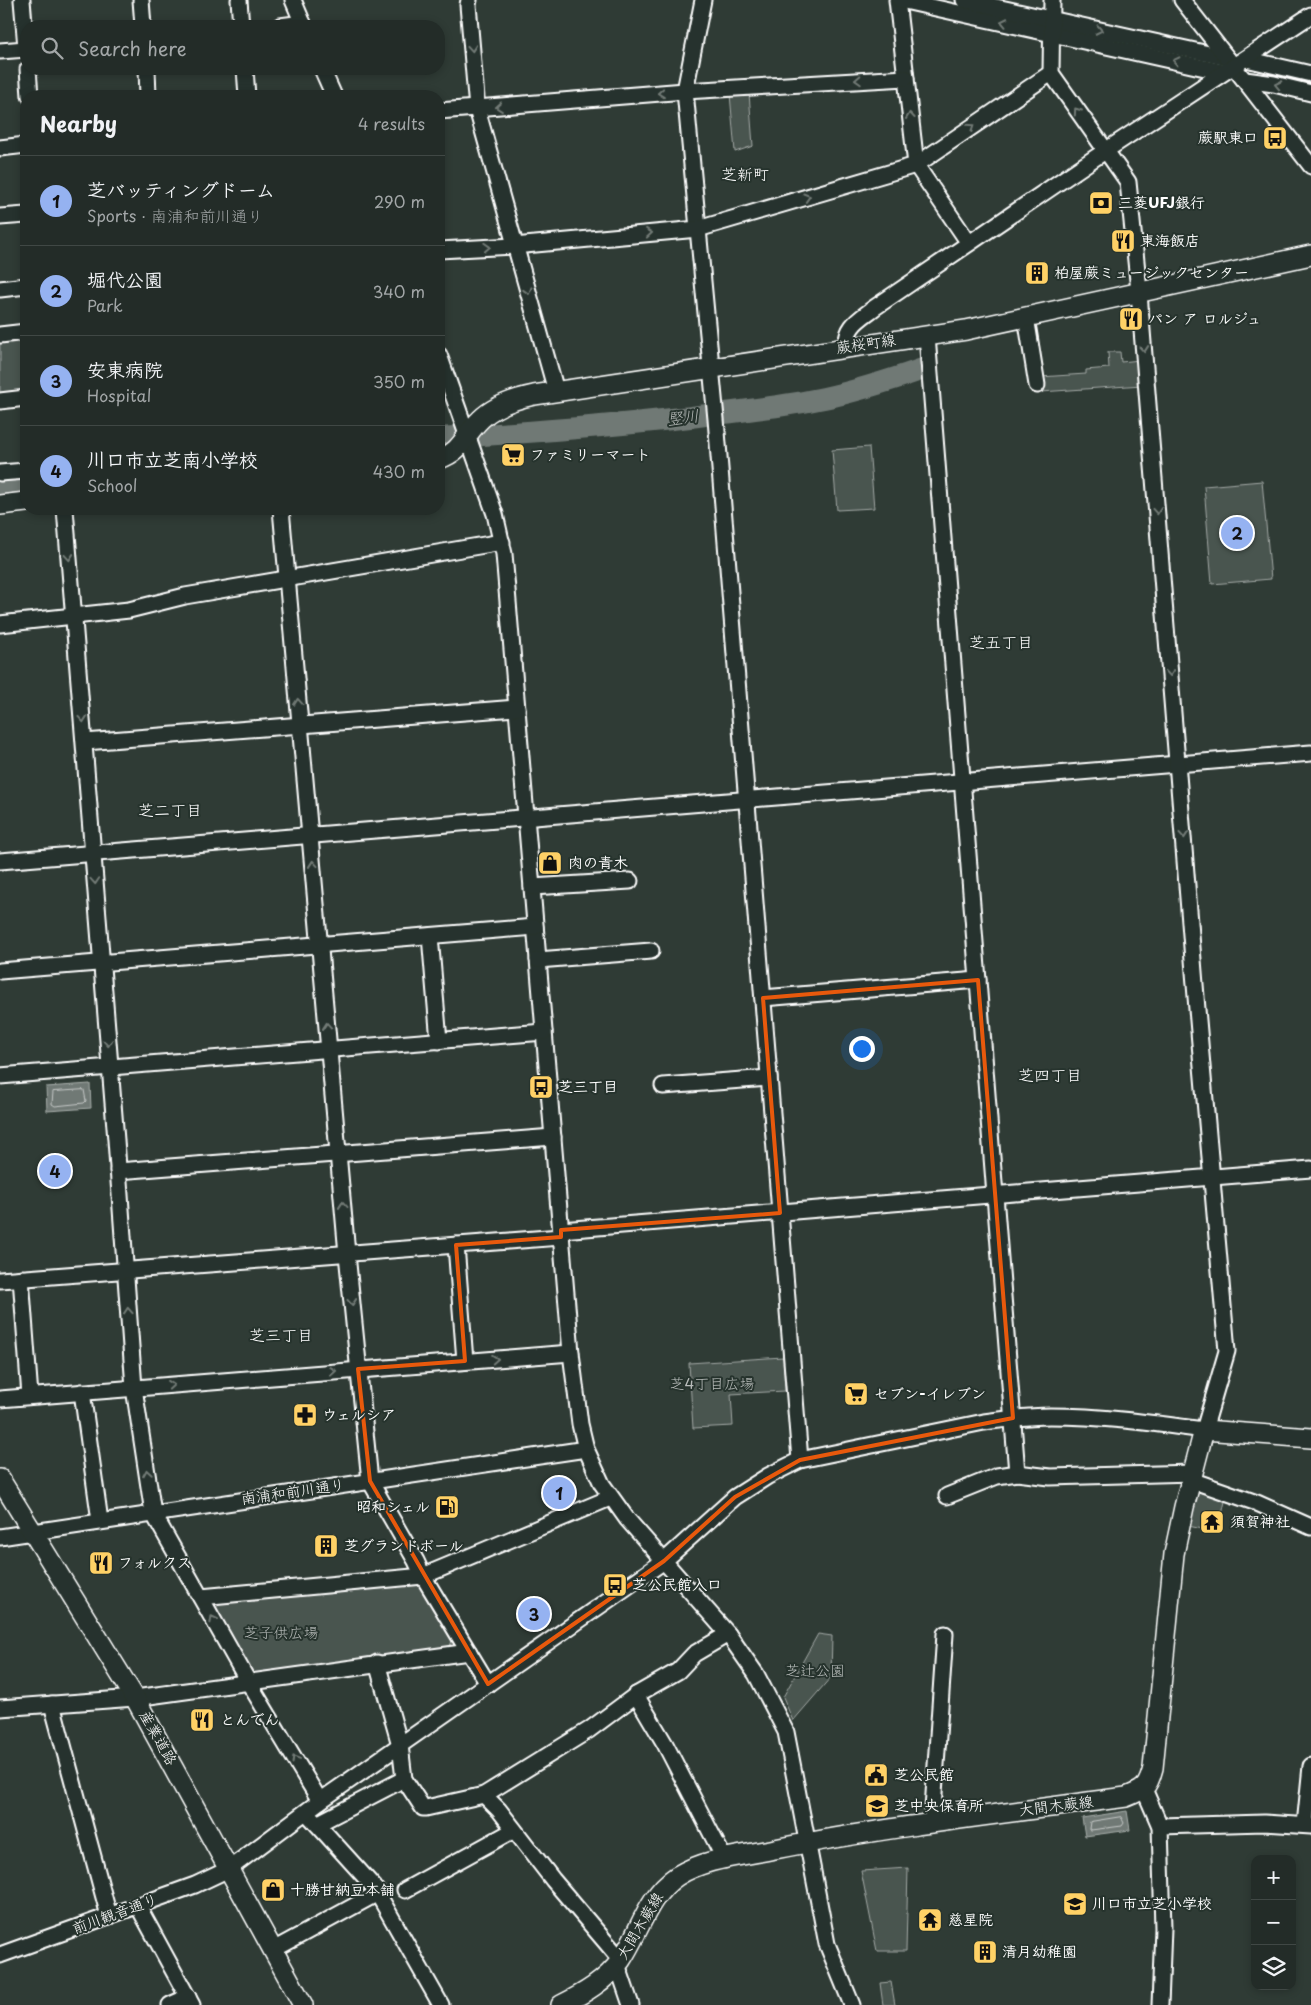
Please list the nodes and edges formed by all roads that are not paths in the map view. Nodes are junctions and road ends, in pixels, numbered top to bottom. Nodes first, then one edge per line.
1 (22, 0) edge
2 (141, 0) edge
3 (239, 0) edge
4 (292, 0) edge
5 (470, 0) edge
6 (703, 0) edge
7 (898, 0) edge
8 (964, 0) edge
9 (1052, 0) edge
10 (1182, 0) edge
11 (1311, 15) edge
12 (24, 20) edge
13 (143, 20) edge
14 (241, 20) edge
15 (301, 20) edge
16 (1052, 26) junction
17 (20, 49) edge
18 (0, 52) edge
19 (1232, 64) junction
20 (1051, 73) junction
21 (1311, 74) edge
22 (28, 75) edge
23 (147, 75) edge
24 (245, 75) edge
25 (325, 75) edge
26 (906, 78) junction
27 (1245, 80) junction
28 (30, 90) edge
29 (148, 90) edge
30 (247, 90) edge
31 (331, 90) edge
32 (685, 91) junction
33 (1311, 93) edge
34 (477, 109) junction
35 (445, 111) edge
36 (20, 146) edge
37 (0, 148) edge
38 (1105, 151) junction
39 (916, 165) junction
40 (1311, 166) edge
41 (20, 216) edge
42 (0, 218) edge
43 (698, 229) junction
44 (969, 243) junction
45 (514, 246) junction
46 (445, 250) edge
47 (1311, 254) edge
48 (20, 287) edge
49 (0, 289) edge
50 (1139, 292) junction
51 (1026, 317) junction
52 (20, 333) edge
53 (0, 335) edge
54 (927, 336) junction
55 (847, 347) junction
56 (711, 369) junction
57 (445, 375) edge
58 (1037, 385) dead end
59 (556, 391) junction
60 (20, 399) edge
61 (0, 401) edge
62 (467, 437) junction
63 (445, 456) edge
64 (20, 471) edge
65 (0, 473) edge
66 (20, 503) edge
67 (0, 505) edge
68 (66, 515) edge
69 (282, 515) edge
70 (502, 542) junction
71 (287, 578) junction
72 (75, 615) junction
73 (0, 624) edge
74 (517, 708) junction
75 (300, 725) junction
76 (85, 742) junction
77 (1311, 752) edge
78 (1178, 764) junction
79 (962, 782) junction
80 (746, 799) junction
81 (526, 818) junction
82 (310, 836) junction
83 (93, 854) junction
84 (0, 861) edge
85 (630, 881) dead end
86 (532, 887) junction
87 (536, 927) junction
88 (430, 936) junction
89 (320, 946) junction
90 (651, 952) dead end
91 (538, 960) junction
92 (102, 963) junction
93 (0, 971) edge
94 (978, 980) junction
95 (763, 998) junction
96 (544, 1032) junction
97 (440, 1041) junction
98 (329, 1050) junction
99 (110, 1067) junction
100 (0, 1076) edge
101 (770, 1078) junction
102 (663, 1086) dead end
103 (553, 1138) junction
104 (338, 1154) junction
105 (1311, 1169) edge
106 (118, 1170) junction
107 (1212, 1178) junction
108 (995, 1195) junction
109 (780, 1213) junction
110 (561, 1233) junction
111 (456, 1245) junction
112 (347, 1254) junction
113 (125, 1270) junction
114 (21, 1278) junction
115 (0, 1280) edge
116 (571, 1353) junction
117 (465, 1361) junction
118 (358, 1369) junction
119 (134, 1388) junction
120 (82, 1392) junction
121 (30, 1396) junction
122 (0, 1398) edge
123 (1013, 1418) junction
124 (1204, 1430) junction
125 (1311, 1438) edge
126 (586, 1449) junction
127 (800, 1460) junction
128 (1017, 1473) junction
129 (1192, 1476) junction
130 (0, 1479) edge
131 (370, 1481) junction
132 (947, 1496) dead end
133 (610, 1498) junction
134 (153, 1513) junction
135 (100, 1521) junction
136 (1311, 1527) edge
137 (34, 1532) junction
138 (0, 1537) edge
139 (664, 1561) junction
140 (423, 1576) junction
141 (200, 1597) junction
142 (728, 1634) junction
143 (945, 1634) dead end
144 (469, 1652) junction
145 (377, 1664) junction
146 (249, 1683) junction
147 (488, 1684) junction
148 (636, 1695) junction
149 (135, 1698) junction
150 (52, 1704) junction
151 (0, 1708) edge
152 (400, 1745) junction
153 (1311, 1766) edge
154 (404, 1779) junction
155 (1144, 1790) junction
156 (484, 1795) junction
157 (320, 1801) junction
158 (306, 1812) junction
159 (932, 1823) junction
160 (317, 1824) junction
161 (1160, 1826) junction
162 (1308, 1826) edge
163 (514, 1830) junction
164 (808, 1842) junction
165 (724, 1860) junction
166 (229, 1869) junction
167 (405, 1890) dead end
168 (378, 1894) junction
169 (138, 1906) junction
170 (109, 1916) junction
171 (273, 1950) junction
172 (0, 1955) edge
173 (619, 1962) junction
174 (190, 2001) edge
175 (170, 2005) edge
176 (303, 2005) edge
177 (441, 2005) edge
178 (561, 2005) edge
179 (631, 2005) edge
180 (852, 2005) edge
181 (1160, 2005) edge

1 - 12 street
2 - 13 street
3 - 14 street
4 - 15 street
5 -> 34 street
6 - 32 street
16 -> 7 street
7 - 26 street
8 - 16 street
9 - 16 street
10 - 19 street
11 - 19 street
16 - 19 street
16 - 20 street
17 - 18 street
19 - 21 street
19 - 27 street
19 - 38 street
38 -> 20 street
39 -> 20 street
22 - 28 street
23 - 29 street
24 - 30 street
25 - 31 street
26 -> 32 street
39 -> 26 street
33 -> 27 street
27 - 40 street
32 -> 34 street
32 - 43 street
34 - 35 street
34 - 45 street
36 - 37 street
38 - 44 street
38 - 50 street
43 -> 39 street
39 - 44 street
41 - 42 street
45 -> 43 street
43 - 56 street
44 - 55 street
46 -> 45 street
45 -> 59 street
47 - 50 main road, 蕨桜町線
48 - 49 street
50 - 51 main road, 蕨桜町線
50 -> 78 street
51 - 54 main road, 蕨桜町線
51 - 58 street
52 - 53 street
54 - 55 main road, 蕨桜町線
54 - 79 street
55 - 56 main road, 蕨桜町線
56 - 59 main road, 蕨桜町線
56 - 80 street
57 - 62 street
59 - 62 main road, 蕨桜町線
60 - 61 street
62 - 63 main road, 蕨桜町線
62 - 70 street
64 - 65 street
66 - 67 main road
68 -> 72 street
69 - 71 street
70 - 71 street
70 - 74 street
71 - 72 street
75 -> 71 street
72 - 73 street
72 -> 76 street
74 - 75 street
74 - 81 street
75 - 76 street
75 - 82 street
76 - 83 street
77 - 78 street
78 - 79 street
78 -> 107 street
79 - 80 street
79 - 94 street
80 - 81 street
80 - 95 street
81 - 82 street
81 - 86 street
82 - 83 street
89 -> 82 street
83 - 84 street
83 -> 92 street
85 - 86 street
86 - 87 street
87 - 88 street
87 - 91 street
88 - 89 street
88 - 97 street
89 - 92 street
98 -> 89 street
90 - 91 street
91 - 96 street
92 - 93 street
92 -> 99 street
94 - 95 street
94 - 108 street
95 - 101 street
96 - 97 street
96 - 103 street
97 - 98 street
98 - 99 street
98 - 104 street
99 - 100 street
99 - 106 street
101 - 102 street
101 - 109 street
103 - 104 street
103 - 110 street
104 - 106 street
112 -> 104 street
105 - 107 street
106 - 113 street
107 - 108 street
107 - 124 street
108 - 109 street
108 - 123 street
109 - 110 street
109 - 127 street
110 - 111 street
110 - 116 street
111 - 112 street
111 - 117 street
112 - 113 street
112 -> 118 street
113 - 114 street
119 -> 113 street
114 - 115 street
114 - 121 street
117 -> 116 street
116 - 126 street
117 - 118 street
119 -> 118 street
118 - 131 street
119 - 120 street
134 -> 119 street
120 - 121 street
120 - 135 street
121 - 122 street
123 - 124 street, 前川観音通り
123 - 127 street, 前川観音通り
123 - 128 street
124 - 125 main road
124 - 129 main road
126 - 131 street, 南浦和前川通り
126 - 133 street
127 - 139 street, 前川観音通り
128 - 129 street
128 - 132 street
129 - 136 street
129 - 155 main road
130 - 137 main road, 産業道路
131 - 134 street, 南浦和前川通り
131 - 140 street
133 - 139 street
133 - 140 street
134 - 135 street, 南浦和前川通り
134 - 141 street
135 - 137 street, 南浦和前川通り
137 - 138 street, 南浦和前川通り
137 - 149 main road, 産業道路
139 - 142 street
139 - 147 street, 前川観音通り
140 - 141 street
140 - 144 street
146 -> 141 street
142 - 148 street
142 - 164 street
143 - 159 street
144 - 145 street
144 - 147 street
145 - 146 street
145 - 152 street
146 - 149 street
157 -> 146 street
147 - 152 street, 前川観音通り
148 - 156 street
148 - 165 street
149 - 150 street
149 - 166 main road, 産業道路
150 - 151 street
150 - 170 street
152 - 154 street
152 - 157 street, 前川観音通り
153 - 162 street
154 - 156 street
154 - 160 street
155 - 159 main road, 大間木蕨線
155 - 161 street
156 - 163 street
157 - 158 street, 前川観音通り
158 - 160 street
158 - 166 street, 前川観音通り
159 - 164 main road, 大間木蕨線
160 - 168 street
161 - 162 street
161 - 181 street
163 - 167 street
163 - 173 street
164 - 165 main road, 大間木蕨線
164 - 180 street
165 - 173 main road, 大間木蕨線
166 - 169 street, 前川観音通り
166 - 171 main road, 産業道路
168 - 171 street
168 - 177 street
169 - 170 street, 前川観音通り
169 - 174 street
170 - 172 street, 前川観音通り
171 - 176 main road, 産業道路
173 - 178 main road, 大間木蕨線
173 - 179 street
174 - 175 street

